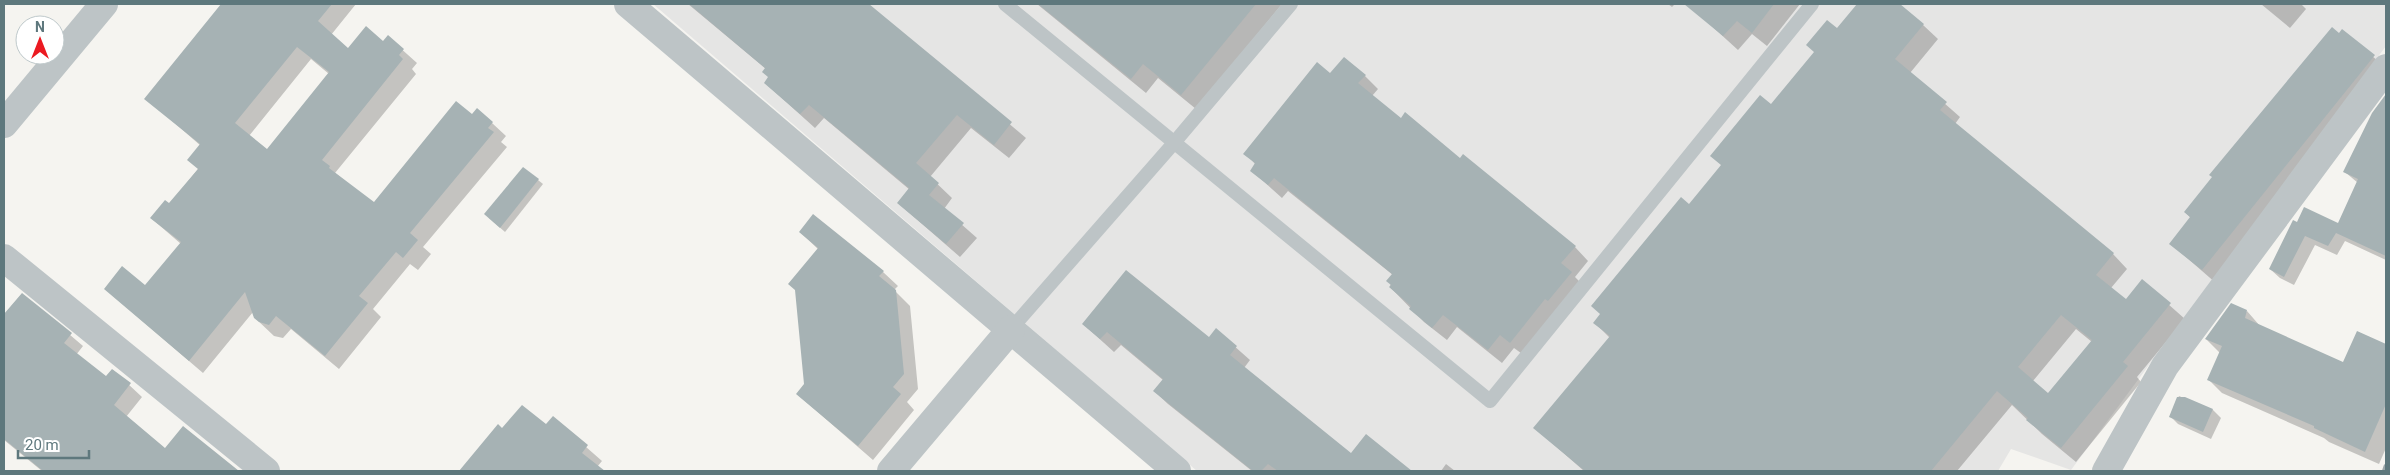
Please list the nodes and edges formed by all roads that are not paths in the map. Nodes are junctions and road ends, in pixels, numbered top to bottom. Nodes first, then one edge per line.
1 (104, 4) edge
2 (628, 4) edge
3 (1005, 4) edge
4 (1291, 4) edge
5 (1812, 4) edge
6 (2386, 68) edge
7 (4, 124) edge
8 (1173, 144) junction
9 (4, 258) edge
10 (1012, 329) junction
11 (258, 469) edge
12 (891, 471) edge
13 (1177, 471) edge
14 (2106, 471) edge

1 - 7 street
2 - 10 street
3 - 8 lane
4 - 8 lane
5 - 8 lane
6 - 14 street
8 - 10 lane
9 - 11 street
10 - 12 street
10 - 13 street

